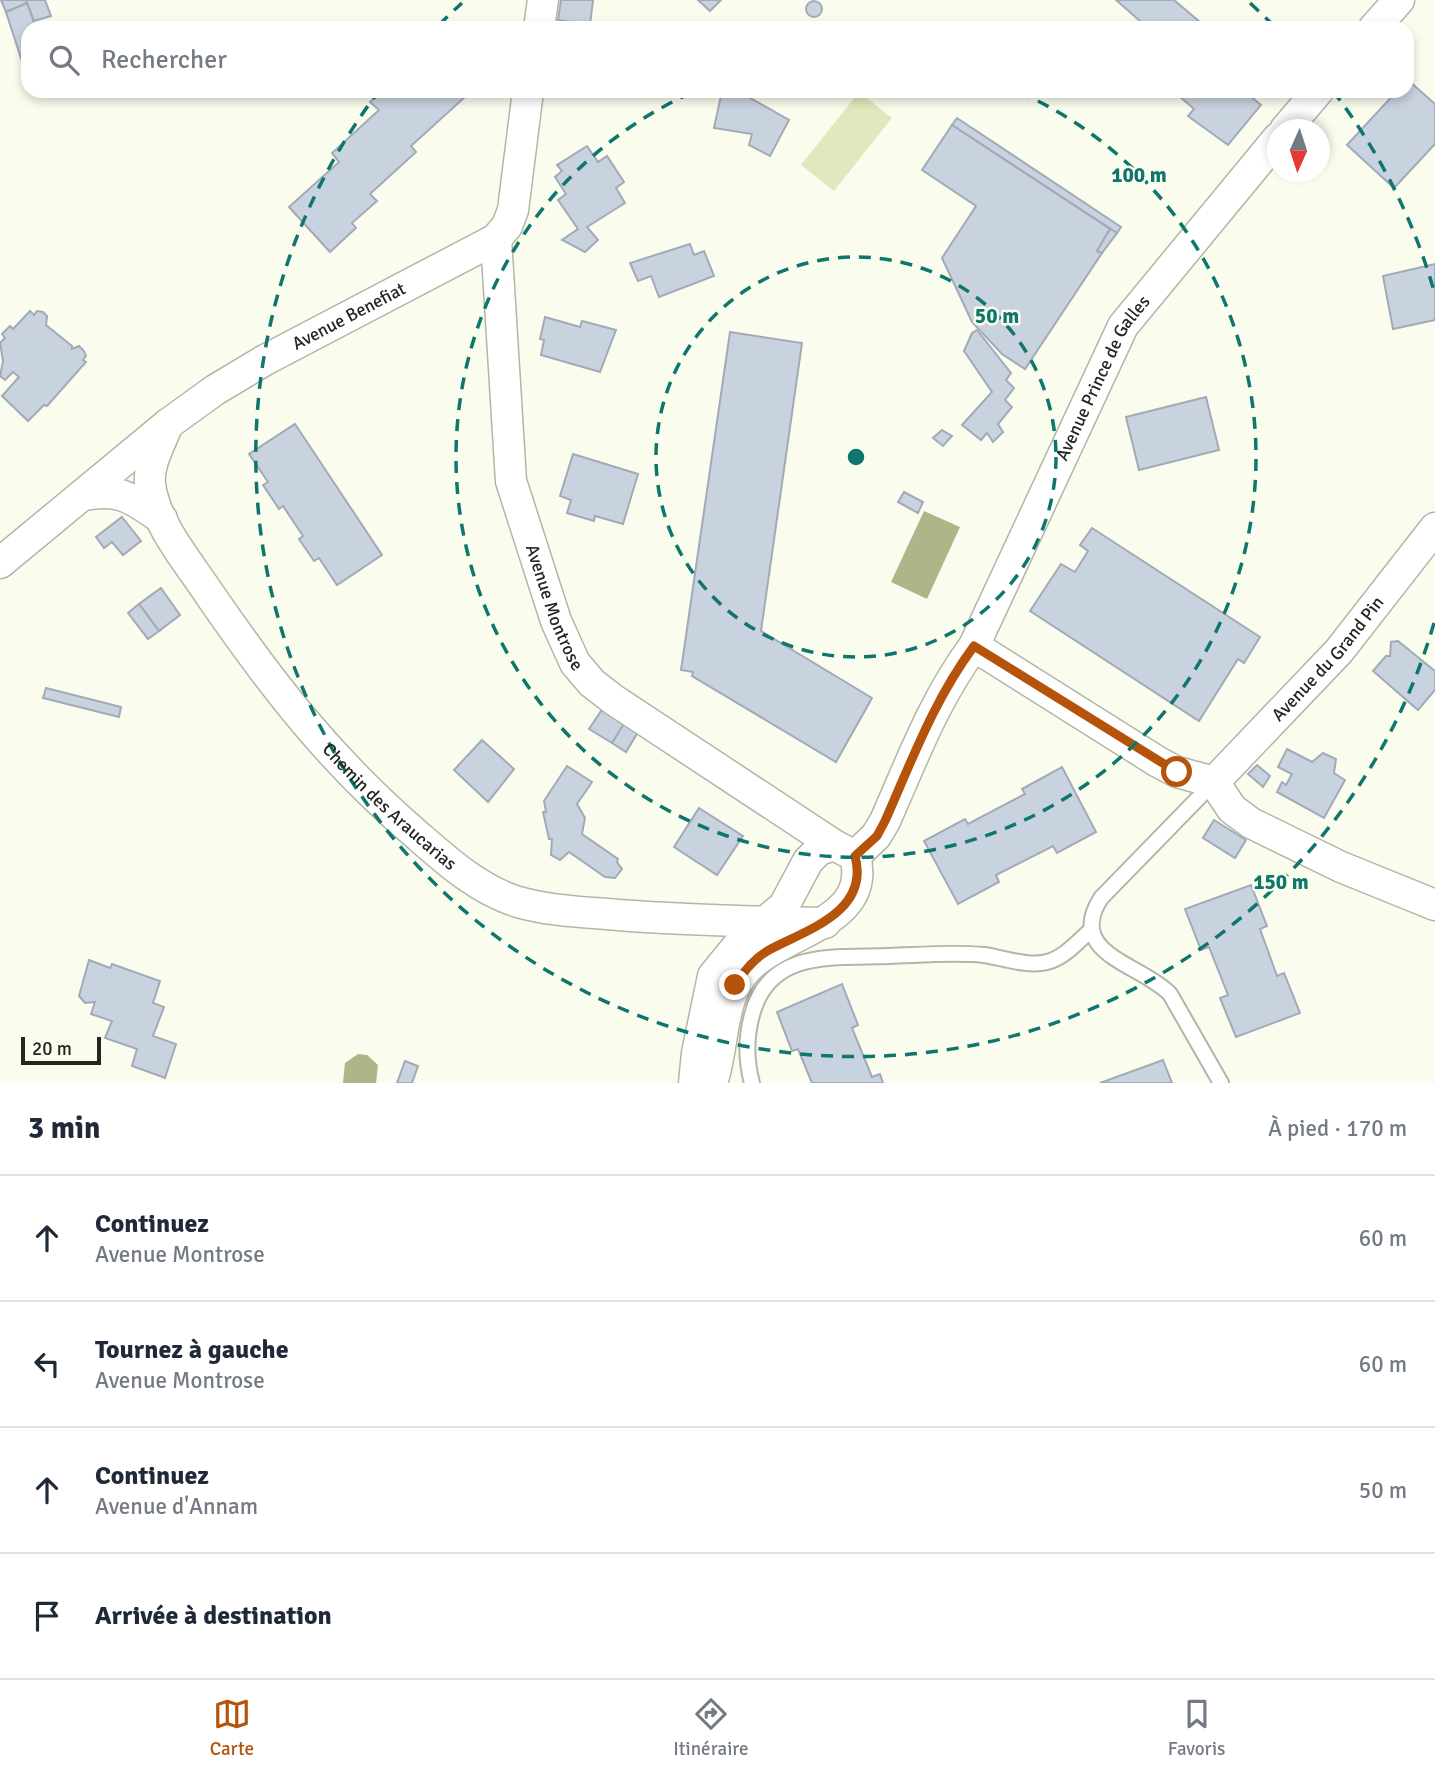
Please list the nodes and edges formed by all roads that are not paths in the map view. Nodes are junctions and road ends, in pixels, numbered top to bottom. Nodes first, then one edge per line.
1 (543, 0) edge
2 (1399, 0) edge
3 (540, 21) edge
4 (1380, 21) edge
5 (527, 98) edge
6 (1312, 98) edge
7 (1294, 119) edge
8 (1267, 151) edge
9 (496, 239) junction
10 (168, 424) junction
11 (84, 495) junction
12 (162, 519) junction
13 (1435, 528) edge
14 (0, 564) edge
15 (974, 646) junction
16 (1214, 782) junction
17 (844, 851) junction
18 (1435, 905) edge
19 (699, 920) junction
20 (767, 923) junction
21 (825, 923) junction
22 (1090, 931) junction
23 (720, 965) junction
24 (694, 1083) edge
25 (712, 1083) edge
26 (752, 1083) edge
27 (1221, 1083) edge

1 - 3 street
2 - 4 street
5 - 9 street
6 - 7 street
8 - 15 street, Avenue Prince de Galles
9 - 10 street, Avenue Benefiat
9 - 17 street, Avenue Montrose
10 - 11 street, Avenue Benefiat
10 - 12 street, Chemin des Araucarias
11 - 12 street
11 - 14 street, Avenue Benefiat
12 - 19 street, Chemin des Araucarias
13 - 16 street, Avenue du Grand Pin
15 - 16 street
15 - 17 street
16 - 18 street
16 - 22 lane
17 - 20 street
17 - 21 street
19 - 20 street, Chemin des Araucarias
19 - 23 street
20 - 21 street, Chemin des Araucarias
20 - 23 street
21 - 25 street
22 - 26 lane
22 - 27 lane
23 - 24 street

